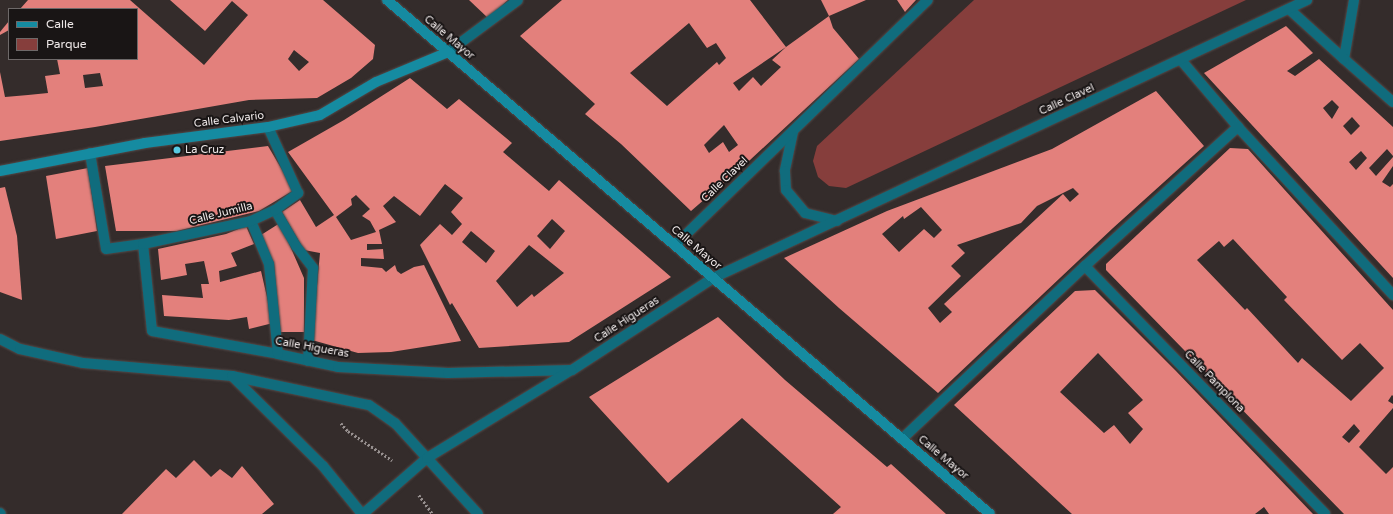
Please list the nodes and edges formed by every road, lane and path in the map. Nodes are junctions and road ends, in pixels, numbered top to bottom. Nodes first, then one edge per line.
1 (386, 0) edge
2 (518, 0) edge
3 (928, 0) edge
4 (1307, 0) edge
5 (1354, 0) edge
6 (1289, 8) junction
7 (448, 52) junction
8 (1344, 59) junction
9 (1181, 60) junction
10 (1393, 102) edge
11 (268, 127) junction
12 (1238, 127) junction
13 (792, 132) junction
14 (90, 153) junction
15 (0, 172) edge
16 (275, 210) junction
17 (251, 221) junction
18 (837, 221) junction
19 (143, 244) junction
20 (675, 246) junction
21 (1085, 266) junction
22 (713, 278) junction
23 (1393, 295) edge
24 (0, 339) edge
25 (278, 354) junction
26 (308, 361) junction
27 (572, 370) junction
28 (232, 376) junction
29 (338, 419) dead end
30 (902, 439) junction
31 (427, 458) junction
32 (406, 477) junction
33 (363, 514) edge
34 (433, 514) edge
35 (478, 514) edge
36 (990, 514) edge
37 (1325, 514) edge

1 - 7 main road, Calle Mayor
2 - 7 street
3 - 13 street, Calle Clavel
4 - 6 street, Calle Clavel
5 - 8 street
6 - 8 street
6 - 9 street, Calle Clavel
7 - 11 main road, Calle Calvario
7 - 20 main road, Calle Mayor
8 - 10 street
9 - 12 street
9 - 18 street, Calle Clavel
11 - 14 main road, Calle Calvario
11 - 16 street, Calle Jumilla
12 - 21 street
12 - 23 street
13 - 18 street
13 - 20 street, Calle Clavel
14 - 15 main road, Calle Calvario
14 - 19 street
16 - 17 street, Calle Jumilla
16 - 26 street
17 - 19 street, Calle Jumilla
17 - 25 street
18 - 22 street, Calle Clavel
19 - 25 street, Calle Higueras
20 - 22 main road, Calle Mayor
21 - 30 street
21 - 37 street, Calle Pamplona
22 - 27 street, Calle Higueras
22 - 30 main road, Calle Mayor
24 - 28 street
25 - 26 street, Calle Higueras
26 - 27 street, Calle Higueras
27 - 31 street
28 - 31 street
28 - 33 street
29 - 32 path
30 - 36 main road, Calle Mayor
31 - 32 street
31 - 35 street
32 - 33 street
32 - 34 path

